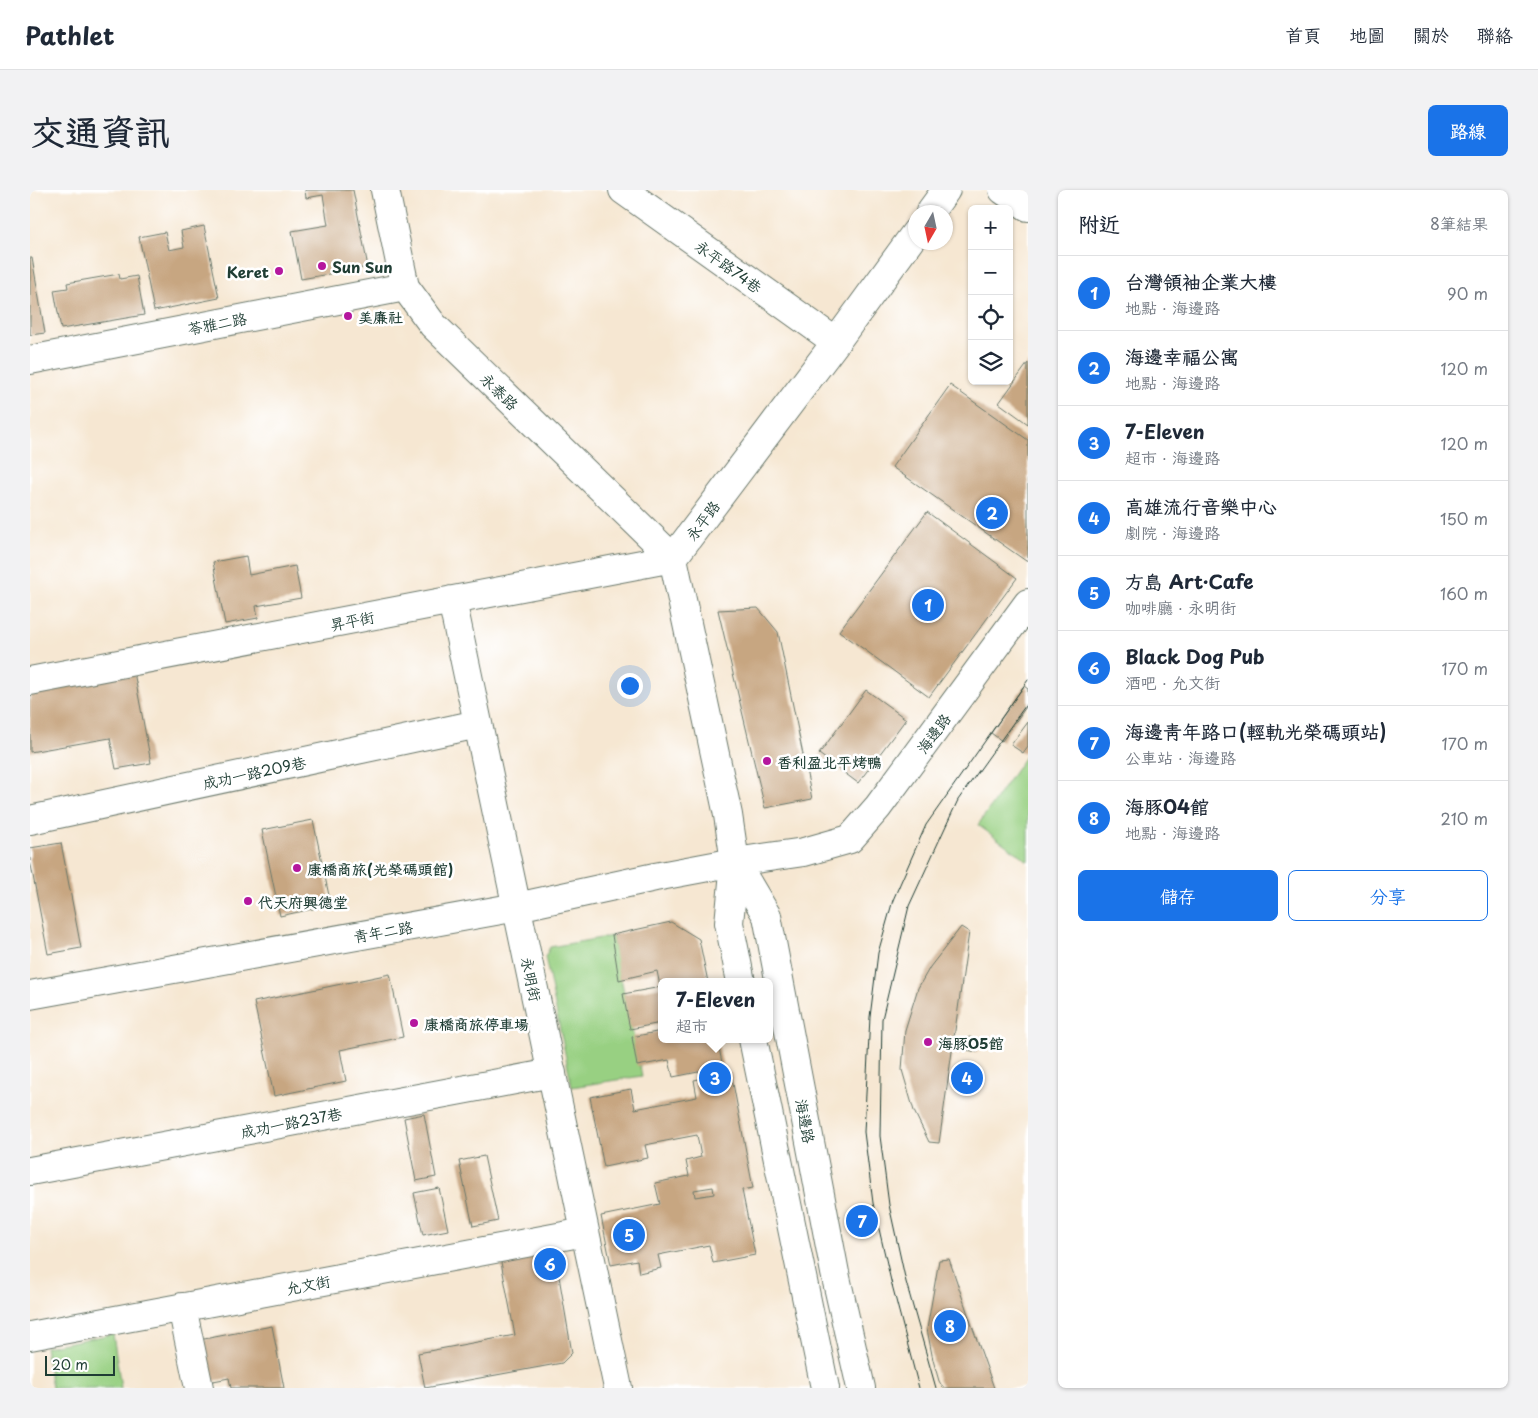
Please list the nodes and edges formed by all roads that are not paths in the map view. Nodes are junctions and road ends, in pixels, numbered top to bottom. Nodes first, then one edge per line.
1 (385, 190) edge
2 (623, 190) edge
3 (946, 190) edge
4 (1004, 190) edge
5 (935, 205) edge
6 (1028, 207) edge
7 (908, 243) edge
8 (405, 287) junction
9 (836, 342) junction
10 (30, 360) edge
11 (673, 558) junction
12 (452, 600) junction
13 (1028, 603) edge
14 (30, 681) edge
15 (478, 724) junction
16 (30, 820) edge
17 (735, 862) junction
18 (517, 907) junction
19 (740, 978) edge
20 (30, 995) edge
21 (754, 1043) edge
22 (552, 1073) junction
23 (30, 1171) edge
24 (585, 1232) junction
25 (182, 1307) junction
26 (30, 1336) edge
27 (199, 1388) edge
28 (618, 1388) edge
29 (825, 1388) edge
30 (861, 1388) edge

1 - 8 street, 永泰路
2 - 9 street, 永平路74巷
3 - 5 street
4 - 6 street
7 - 9 street, 永平路
8 - 10 street, 苓雅二路
8 - 11 street, 永泰路
9 - 11 street, 永平路
11 - 12 street, 昇平街
11 - 17 street
12 - 14 street, 昇平街
12 - 15 street, 永明街
13 - 17 street, 海邊路
15 - 16 street, 成功一路209巷
15 - 18 street, 永明街
17 - 18 street, 青年二路
17 - 19 street
17 - 30 street, 海邊路
18 - 20 street, 青年二路
18 - 22 street, 永明街
21 - 29 street
22 - 23 street, 成功一路237巷
22 - 24 street, 永明街
24 - 25 street, 允文街
24 - 28 street, 永明街
25 - 26 street, 允文街
25 - 27 street

